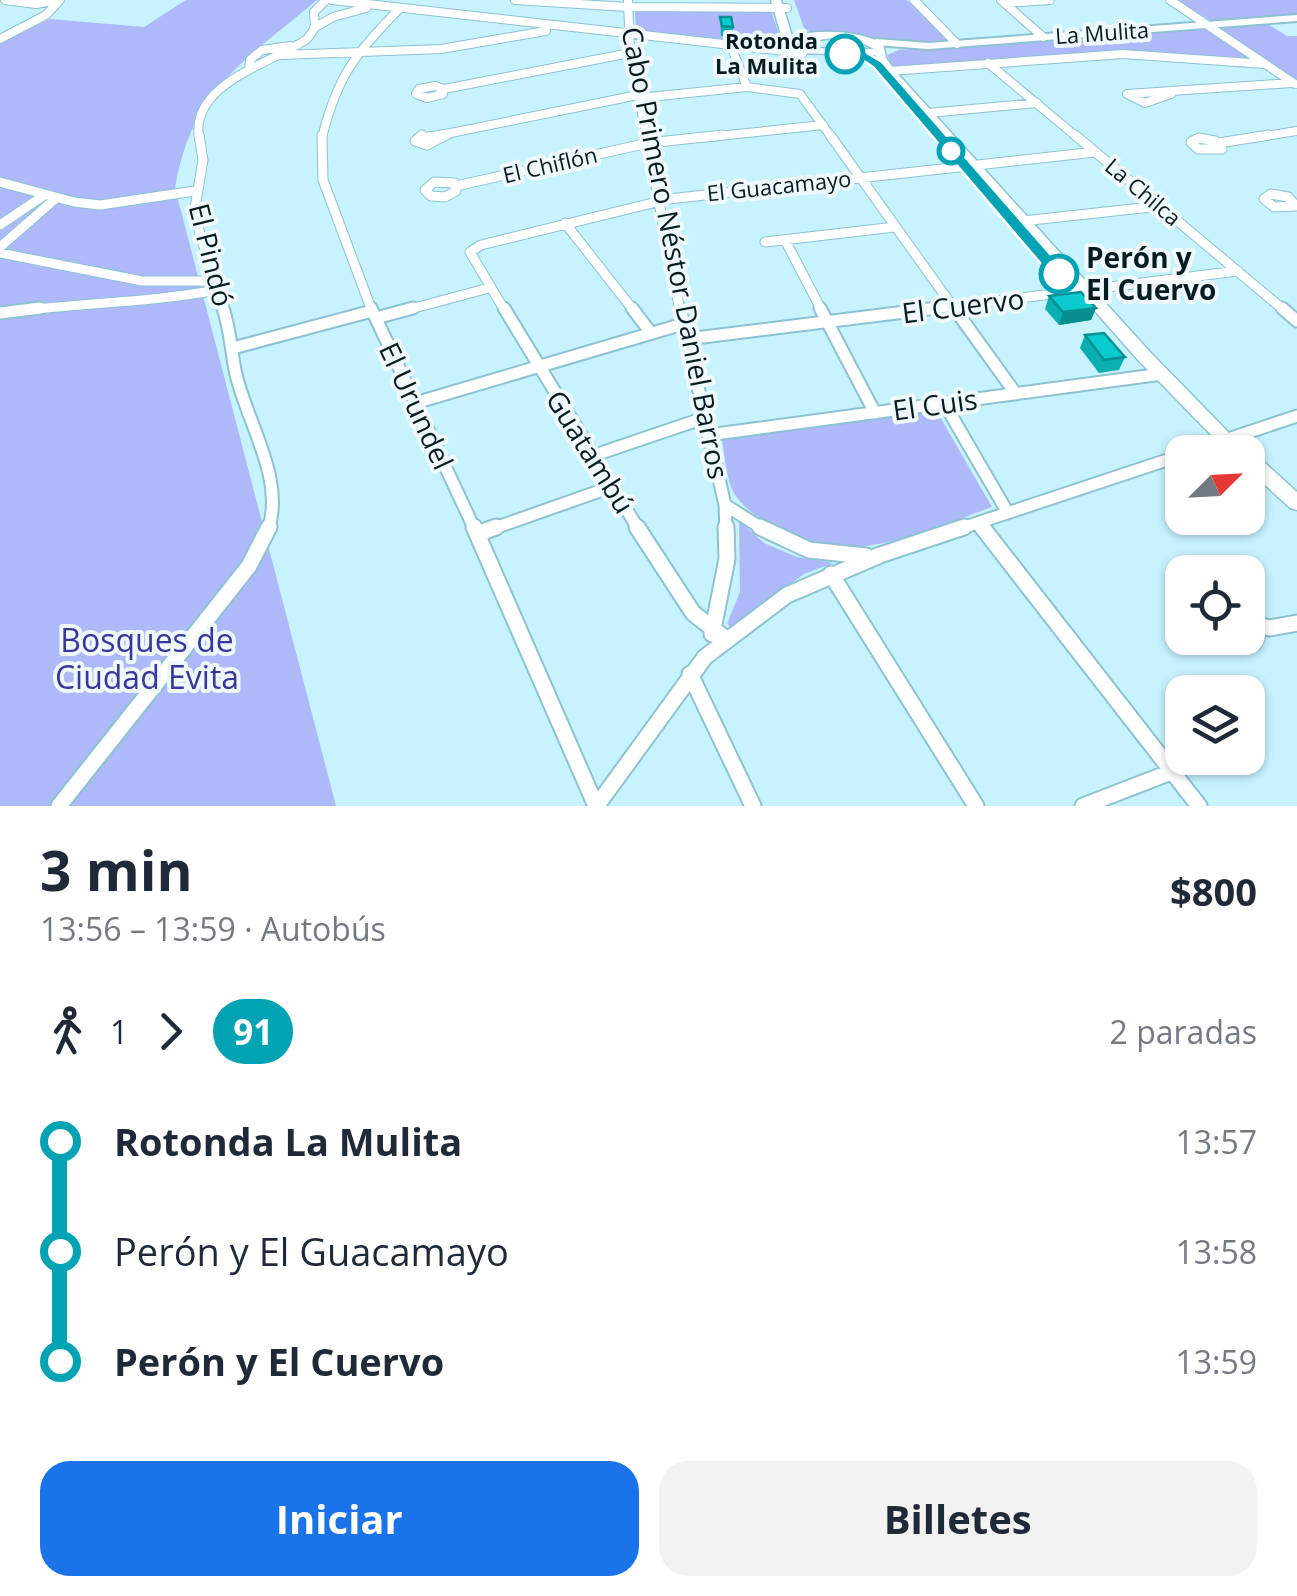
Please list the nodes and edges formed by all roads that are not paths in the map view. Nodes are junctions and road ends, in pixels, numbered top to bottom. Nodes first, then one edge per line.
1 (5, 0) edge
2 (59, 0) edge
3 (329, 0) edge
4 (515, 0) edge
5 (914, 0) edge
6 (1050, 0) edge
7 (1170, 0) edge
8 (1002, 2) edge
9 (628, 4) edge
10 (782, 4) edge
11 (370, 6) junction
12 (398, 10) junction
13 (1297, 18) edge
14 (1207, 25) junction
15 (314, 28) junction
16 (590, 30) junction
17 (628, 34) junction
18 (808, 36) junction
19 (1043, 37) junction
20 (0, 39) edge
21 (788, 42) junction
22 (298, 43) junction
23 (957, 44) junction
24 (731, 46) junction
25 (877, 47) junction
26 (759, 50) junction
27 (358, 52) junction
28 (630, 52) junction
29 (802, 53) junction
30 (862, 54) junction
31 (280, 55) junction
32 (988, 62) junction
33 (1265, 64) junction
34 (249, 68) junction
35 (890, 70) junction
36 (1295, 84) edge
37 (747, 88) junction
38 (444, 90) dead end
39 (1171, 94) dead end
40 (638, 96) junction
41 (1037, 103) junction
42 (928, 113) junction
43 (824, 125) junction
44 (1297, 132) edge
45 (452, 134) dead end
46 (648, 143) junction
47 (1219, 143) dead end
48 (1095, 152) junction
49 (967, 164) junction
50 (860, 177) junction
51 (0, 182) edge
52 (456, 186) dead end
53 (195, 191) junction
54 (43, 196) junction
55 (56, 199) junction
56 (660, 200) junction
57 (1160, 206) junction
58 (1024, 221) junction
59 (565, 223) junction
60 (0, 225) edge
61 (896, 226) junction
62 (784, 240) junction
63 (766, 242) dead end
64 (0, 250) edge
65 (470, 252) joint
66 (1238, 272) junction
67 (216, 285) junction
68 (489, 288) junction
69 (1080, 291) junction
70 (954, 308) junction
71 (0, 313) edge
72 (373, 315) junction
73 (1297, 322) edge
74 (830, 323) junction
75 (683, 324) junction
76 (651, 333) junction
77 (687, 339) junction
78 (233, 348) junction
79 (538, 366) junction
80 (1156, 375) junction
81 (1016, 394) junction
82 (414, 403) junction
83 (944, 404) junction
84 (875, 412) junction
85 (1297, 416) edge
86 (704, 418) junction
87 (708, 435) junction
88 (1221, 435) edge
89 (1256, 435) edge
90 (592, 456) junction
91 (1165, 461) edge
92 (1265, 474) edge
93 (610, 487) junction
94 (1297, 503) edge
95 (725, 505) junction
96 (1008, 514) junction
97 (980, 523) junction
98 (476, 534) junction
99 (880, 555) junction
100 (830, 574) junction
101 (1297, 624) edge
102 (1265, 626) edge
103 (720, 635) junction
104 (690, 674) junction
105 (1165, 764) edge
106 (1165, 774) edge
107 (1173, 775) edge
108 (597, 805) edge
109 (59, 806) edge
110 (753, 806) edge
111 (976, 806) edge
112 (1083, 806) edge
113 (1199, 806) edge

1 - 2 street
2 - 20 street
3 - 11 street
3 - 15 street, El Pindó
4 - 9 street
5 - 23 street
6 - 8 street
7 - 14 street
8 - 19 street
9 - 10 street
9 - 17 street, Cabo Primero Néstor Daniel Barros
10 - 18 main road
10 - 21 main road
11 - 12 street
11 - 15 street
12 - 16 street
12 - 27 street, El Urundel
13 - 14 street, La Mulita
14 - 19 street, La Mulita
14 - 33 street
15 - 22 street, El Pindó
16 - 17 street
16 - 27 street
17 - 24 street
17 - 28 street, Cabo Primero Néstor Daniel Barros
18 - 21 main road
18 - 25 main road
19 - 23 street, La Mulita
21 - 26 street
21 - 29 main road
22 - 31 street, El Pindó
22 - 34 street
23 - 25 street, La Mulita
24 - 26 street
24 - 37 street
25 - 30 main road
25 - 35 main road
26 - 29 street
27 - 31 street
27 - 72 street, El Urundel
28 - 38 street
28 - 40 street, Cabo Primero Néstor Daniel Barros
29 - 30 main road
30 - 49 main road
31 - 34 street, El Pindó
32 - 33 street
32 - 35 street
32 - 41 street, La Chilca
33 - 36 street
34 - 53 street, El Pindó
35 - 42 main road
36 - 39 street
37 - 40 street
37 - 43 street
40 - 45 street
40 - 46 street, Cabo Primero Néstor Daniel Barros
41 - 42 street
41 - 48 street, La Chilca
42 - 49 main road
43 - 46 street, El Chiflón
43 - 50 street
44 - 47 street
46 - 52 street, El Chiflón
46 - 56 street, Cabo Primero Néstor Daniel Barros
48 - 49 street, El Guacamayo
48 - 57 street, La Chilca
49 - 50 street, El Guacamayo
49 - 58 main road
49 - 69 main road
50 - 56 street, El Guacamayo
50 - 61 street
51 - 54 street
53 - 55 street
53 - 67 street, El Pindó
54 - 55 street
54 - 60 street
55 - 64 street
56 - 59 street, El Guacamayo
56 - 75 street, Cabo Primero Néstor Daniel Barros
57 - 58 street
57 - 66 street, La Chilca
58 - 69 main road
59 - 65 street, El Guacamayo
59 - 76 street
61 - 62 street
61 - 70 street
62 - 63 street
62 - 74 street
64 - 67 street
65 - 68 street, Guatambú
66 - 69 street, El Cuervo
66 - 73 street, La Chilca
67 - 71 street
67 - 78 street, El Pindó
68 - 72 street
68 - 79 street, Guatambú
69 - 70 street, El Cuervo
69 - 80 main road
70 - 74 street, El Cuervo
70 - 81 street
72 - 78 street
72 - 82 street, El Urundel
74 - 77 street, El Cuervo
74 - 84 street
75 - 76 street
75 - 77 street, Cabo Primero Néstor Daniel Barros
76 - 79 street
77 - 86 street, Cabo Primero Néstor Daniel Barros
78 - 109 street, El Pindó
79 - 82 street
79 - 90 street, Guatambú
80 - 81 street, El Cuis
80 - 88 main road
81 - 83 street, El Cuis
82 - 98 street, El Urundel
83 - 84 street, El Cuis
83 - 96 street
84 - 87 street, El Cuis
85 - 89 street
86 - 87 street, Cabo Primero Néstor Daniel Barros
86 - 90 street
87 - 95 street, Cabo Primero Néstor Daniel Barros
90 - 93 street, Guatambú
91 - 96 street
92 - 94 main road
93 - 98 street
93 - 103 street, Guatambú
95 - 99 street, Cabo Primero Néstor Daniel Barros
95 - 103 street, Cabo Primero Néstor Daniel Barros
96 - 97 street
97 - 99 street
97 - 105 street
98 - 108 street, El Urundel
99 - 100 street
100 - 103 street
100 - 111 street
101 - 102 street
103 - 104 street
104 - 108 street
104 - 110 street
106 - 112 street
107 - 113 street

